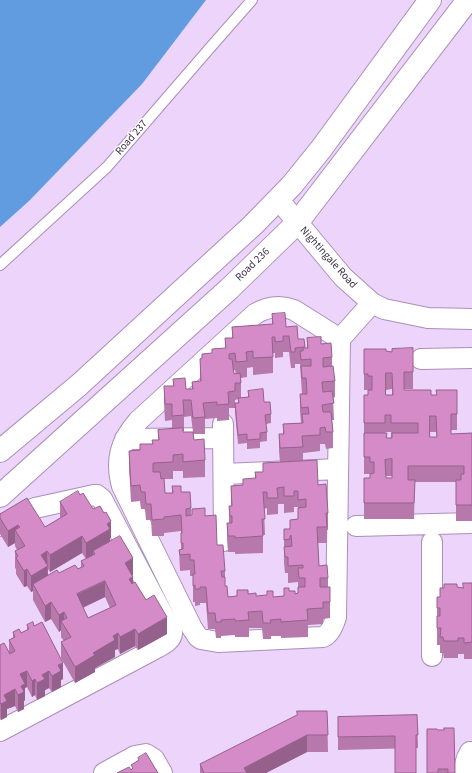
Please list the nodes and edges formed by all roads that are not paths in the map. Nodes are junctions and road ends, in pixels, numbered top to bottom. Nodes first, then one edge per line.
1 (252, 0) edge
2 (430, 0) edge
3 (468, 0) edge
4 (278, 199) junction
5 (297, 224) junction
6 (0, 265) edge
7 (372, 303) junction
8 (472, 319) edge
9 (340, 339) junction
10 (472, 358) edge
11 (421, 359) dead end
12 (125, 439) junction
13 (0, 451) edge
14 (338, 469) junction
15 (224, 474) junction
16 (0, 496) edge
17 (472, 524) edge
18 (0, 526) edge
19 (356, 526) dead end
20 (224, 542) dead end
21 (432, 542) dead end
22 (432, 591) junction
23 (452, 591) edge
24 (432, 656) dead end
25 (0, 731) edge
26 (472, 752) edge
27 (104, 773) edge
28 (162, 773) edge
29 (465, 773) edge

1 - 6 lane, Road 237
2 - 4 street
3 - 5 street, Road 236
4 - 5 street, Nightingale Road
4 - 13 street
5 - 7 street, Nightingale Road
5 - 16 street, Road 236
7 - 8 street, Nightingale Road
7 - 9 street
9 - 12 street
9 - 14 street
10 - 11 street
12 - 14 street
12 - 15 street
14 - 15 street
15 - 20 street
17 - 19 street
18 - 25 street
21 - 22 street
22 - 23 street
22 - 24 street
26 - 29 street
27 - 28 street

